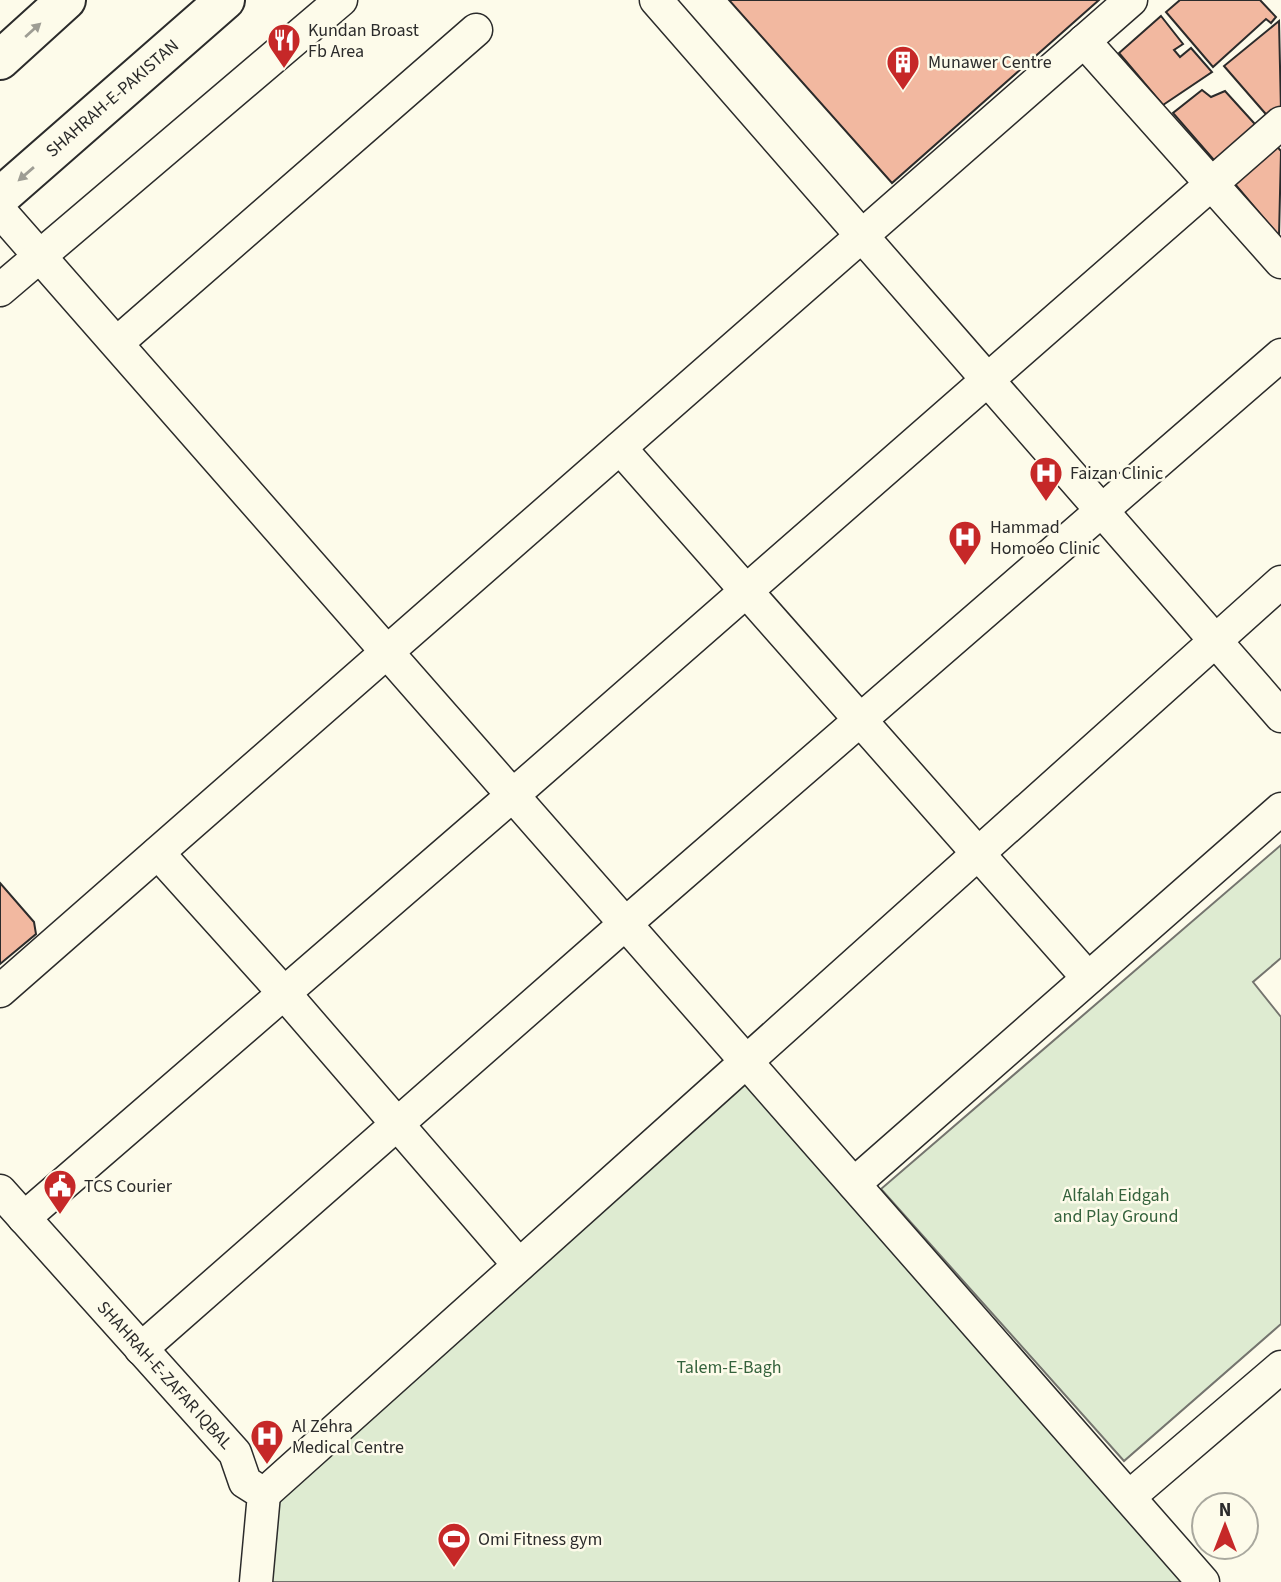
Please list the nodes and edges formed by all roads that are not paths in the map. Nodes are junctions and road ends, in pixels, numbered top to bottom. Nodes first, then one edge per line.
1 (66, 0) edge
2 (225, 0) edge
3 (341, 0) edge
4 (656, 0) edge
5 (1131, 0) edge
6 (476, 30) dead end
7 (1084, 41) junction
8 (0, 60) edge
9 (1281, 123) edge
10 (1211, 184) junction
11 (0, 197) edge
12 (0, 211) edge
13 (861, 236) junction
14 (40, 255) junction
15 (1281, 262) edge
16 (0, 290) edge
17 (117, 343) junction
18 (1281, 355) edge
19 (987, 380) junction
20 (620, 448) junction
21 (1101, 511) junction
22 (1281, 582) edge
23 (746, 591) junction
24 (1215, 641) junction
25 (387, 653) junction
26 (1281, 716) edge
27 (859, 720) junction
28 (513, 795) junction
29 (1281, 809) edge
30 (158, 853) junction
31 (978, 853) junction
32 (625, 924) junction
33 (1088, 978) junction
34 (0, 991) edge
35 (284, 992) junction
36 (746, 1061) junction
37 (396, 1125) junction
38 (854, 1184) junction
39 (0, 1192) edge
40 (24, 1218) junction
41 (519, 1265) junction
42 (141, 1349) junction
43 (1281, 1367) edge
44 (264, 1494) junction
45 (1129, 1497) junction
46 (256, 1582) edge
47 (1203, 1582) edge

8 -> 1 highway
2 -> 11 highway, SHAHRAH-E-PAKISTAN
3 - 14 street
4 - 13 street
5 - 7 street
6 - 17 street
7 - 10 street
7 - 13 street
9 - 10 street
10 - 15 street
10 - 19 street
12 - 14 street
13 - 19 street
13 - 20 street
14 - 16 street
14 - 17 street
17 - 25 street
18 - 21 street
19 - 21 street
19 - 23 street
20 - 23 street
20 - 25 street
21 - 24 street
21 - 27 street
22 - 24 street
23 - 27 street
23 - 28 street
24 - 26 street
24 - 31 street
25 - 28 street
25 - 30 street
27 - 31 street
27 - 32 street
28 - 32 street
28 - 35 street
29 - 33 street
30 - 34 street
30 - 35 street
31 - 33 street
31 - 36 street
32 - 36 street
32 - 37 street
33 - 38 street
35 - 37 street
35 - 40 street
36 - 38 street
36 - 41 street
37 - 41 street
37 - 42 street
38 - 45 street
39 - 40 street, SHAHRAH-E-ZAFAR IQBAL
40 - 42 street, SHAHRAH-E-ZAFAR IQBAL
41 - 44 street
42 - 44 street, SHAHRAH-E-ZAFAR IQBAL
43 - 45 street
44 - 46 street
45 - 47 street

